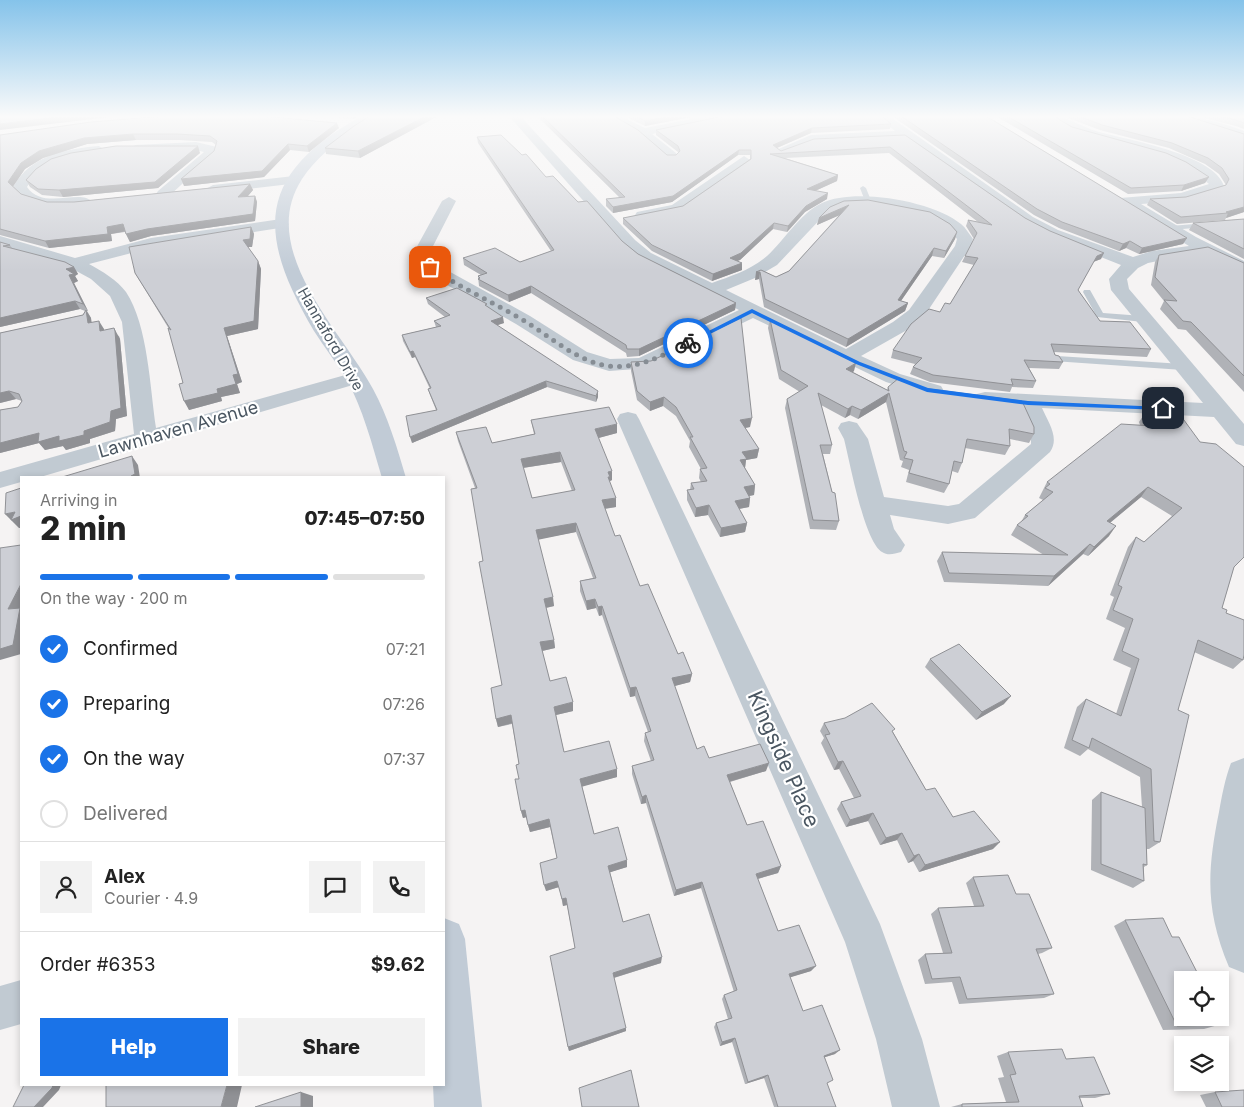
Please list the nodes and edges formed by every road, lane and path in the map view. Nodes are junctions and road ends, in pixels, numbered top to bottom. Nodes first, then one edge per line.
1 (39, 168) edge
2 (192, 168) edge
3 (304, 168) edge
4 (561, 168) edge
5 (733, 168) edge
6 (954, 168) edge
7 (1195, 168) edge
8 (294, 180) junction
9 (1110, 192) edge
10 (448, 201) dead end
11 (1125, 201) junction
12 (95, 202) edge
13 (608, 220) junction
14 (1244, 222) edge
15 (281, 224) junction
16 (1170, 228) junction
17 (0, 241) edge
18 (1207, 248) junction
19 (1132, 263) junction
20 (75, 264) junction
21 (1244, 267) edge
22 (709, 290) junction
23 (1087, 292) dead end
24 (752, 311) junction
25 (1143, 319) junction
26 (846, 357) junction
27 (1057, 358) edge
28 (1183, 367) junction
29 (356, 378) junction
30 (1028, 403) junction
31 (1221, 411) junction
32 (628, 419) dead end
33 (852, 434) dead end
34 (146, 438) junction
35 (1244, 438) edge
36 (393, 476) edge
37 (0, 480) edge
38 (873, 504) junction
39 (886, 538) dead end
40 (1244, 775) edge
41 (445, 951) edge
42 (1244, 952) edge
43 (20, 1002) edge
44 (0, 1008) edge
45 (458, 1107) edge
46 (916, 1107) edge

1 - 12 street
2 - 8 street
3 - 8 street, Hannaford Drive
4 - 13 street
5 - 13 street
6 - 19 street
7 - 11 street
8 - 15 street, Hannaford Drive
9 - 11 street
10 - 24 street
11 - 16 street
13 - 22 street
14 - 16 lane
15 - 20 street
15 - 29 street, Hannaford Drive
16 - 18 street
17 - 20 street
18 - 19 street
18 - 21 street
19 - 25 street
20 - 34 street
22 - 24 street
22 - 26 street
23 - 25 lane
24 - 26 street
25 - 28 street
26 - 30 street
27 - 28 lane
28 - 31 street
29 - 34 street, Lawnhaven Avenue
29 - 36 street, Hannaford Drive
30 - 31 street
30 - 38 street
31 - 35 street
32 - 46 street, Kingside Place
33 - 38 street
34 - 37 street, Lawnhaven Avenue
38 - 39 street
40 - 42 street
41 - 45 street
43 - 44 street

